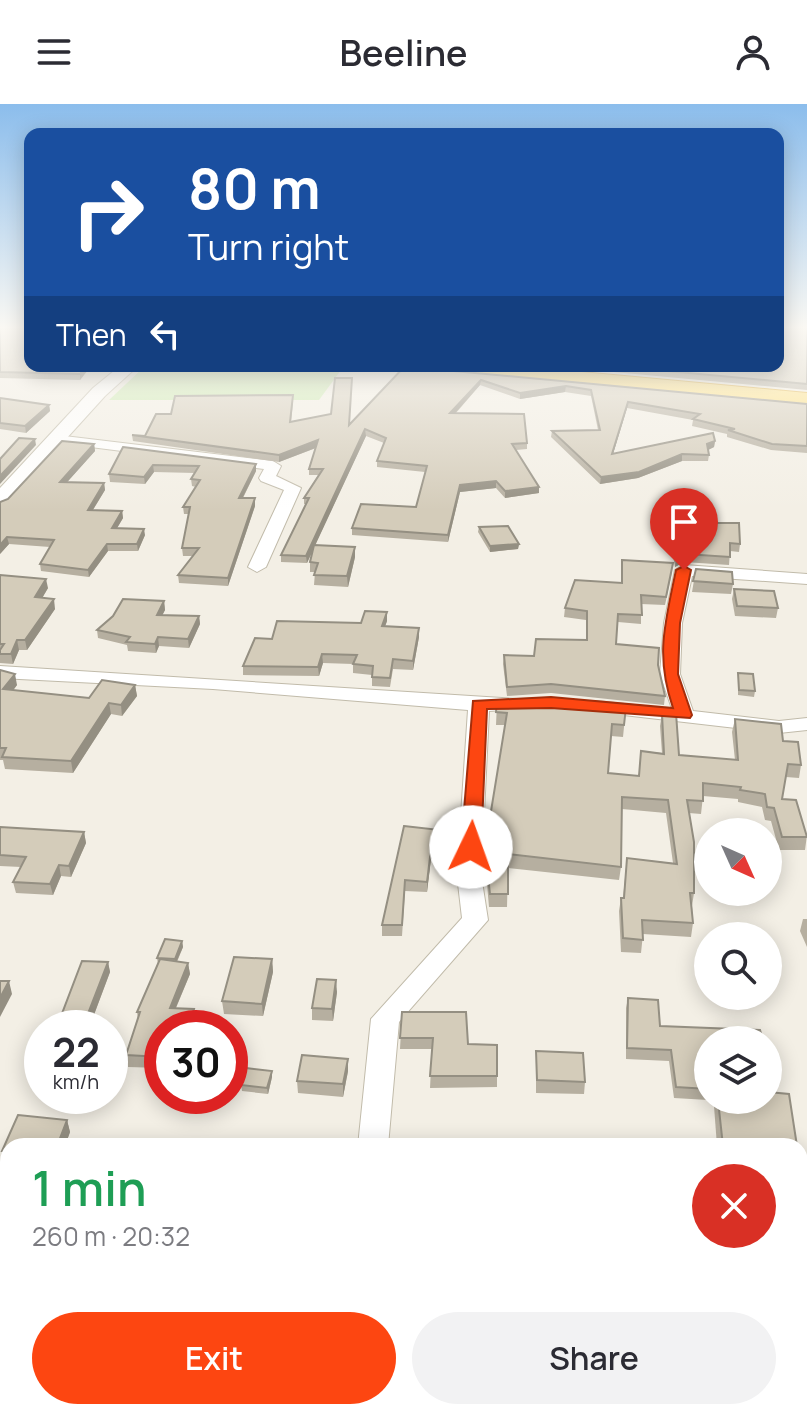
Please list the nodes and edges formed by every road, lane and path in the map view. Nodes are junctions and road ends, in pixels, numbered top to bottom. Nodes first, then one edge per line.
1 (105, 387) edge
2 (681, 387) edge
3 (807, 400) edge
4 (56, 439) junction
5 (0, 500) edge
6 (257, 567) dead end
7 (807, 579) edge
8 (0, 672) edge
9 (551, 702) edge
10 (479, 704) junction
11 (580, 705) edge
12 (684, 715) junction
13 (807, 724) edge
14 (374, 1138) edge

1 - 4 street
2 - 3 highway
4 - 5 street
4 - 6 street
7 - 12 street
8 - 10 street
9 - 10 street
10 - 14 street
11 - 12 street
12 - 13 street

